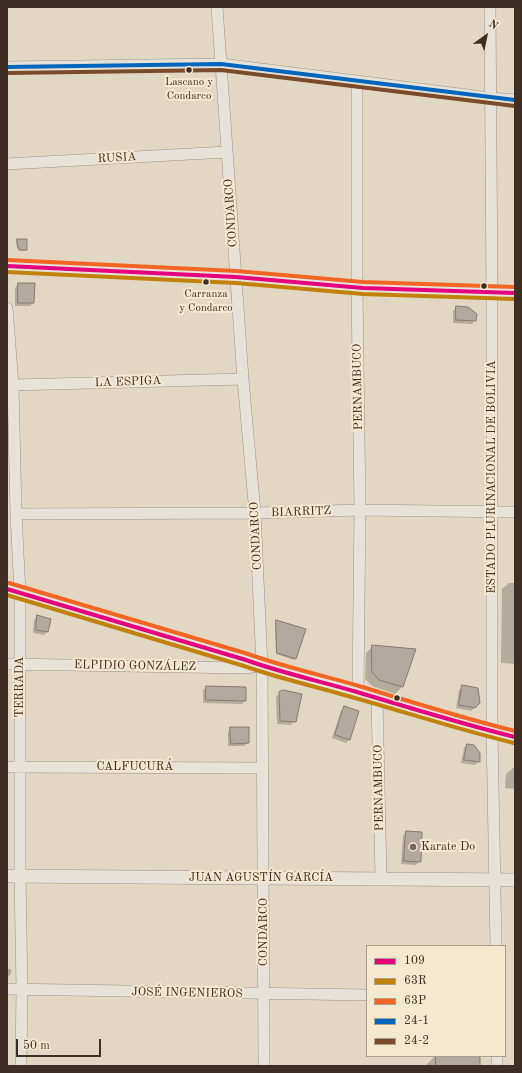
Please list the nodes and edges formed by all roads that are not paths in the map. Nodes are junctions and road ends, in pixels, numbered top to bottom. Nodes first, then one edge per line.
1 (217, 7) edge
2 (490, 7) edge
3 (221, 64) junction
4 (7, 67) edge
5 (357, 81) junction
6 (491, 98) junction
7 (515, 100) edge
8 (227, 152) junction
9 (7, 164) edge
10 (7, 266) edge
11 (236, 277) junction
12 (357, 287) junction
13 (515, 293) edge
14 (492, 294) junction
15 (7, 308) edge
16 (243, 379) junction
17 (13, 385) junction
18 (360, 510) junction
19 (492, 512) junction
20 (515, 512) edge
21 (255, 513) junction
22 (16, 514) junction
23 (7, 589) edge
24 (20, 593) junction
25 (7, 664) edge
26 (19, 665) junction
27 (262, 666) junction
28 (358, 692) junction
29 (377, 699) junction
30 (492, 732) junction
31 (515, 737) edge
32 (7, 767) edge
33 (20, 767) junction
34 (264, 768) junction
35 (14, 876) edge
36 (264, 878) junction
37 (381, 878) junction
38 (495, 880) junction
39 (515, 880) edge
40 (496, 945) edge
41 (7, 989) edge
42 (22, 989) junction
43 (264, 994) junction
44 (366, 995) edge
45 (21, 1066) edge
46 (264, 1066) edge

1 - 3 street, CONDARCO
2 - 6 street, ESTADO PLURINACIONAL DE BOLIVIA
3 - 4 street
3 - 5 street
3 - 8 street, CONDARCO
5 - 6 street
5 - 12 street, PERNAMBUCO
6 - 7 street
6 - 14 street, ESTADO PLURINACIONAL DE BOLIVIA
8 - 9 street, RUSIA
8 - 11 street, CONDARCO
10 - 11 street
11 - 12 street
11 - 16 street, CONDARCO
12 - 14 street
12 - 18 street, PERNAMBUCO
13 - 14 street
14 - 19 street, ESTADO PLURINACIONAL DE BOLIVIA
15 - 17 street, TERRADA
16 - 17 street, LA ESPIGA
16 - 21 street, CONDARCO
17 - 22 street, TERRADA
18 - 19 street, BIARRITZ
18 - 21 street, BIARRITZ
18 - 28 street, PERNAMBUCO
19 - 20 street, BIARRITZ
19 - 30 street, ESTADO PLURINACIONAL DE BOLIVIA
21 - 22 street, BIARRITZ
21 - 27 street, CONDARCO
22 - 24 street, TERRADA
23 - 24 street
24 - 26 street, TERRADA
24 - 27 street
25 - 26 street, ELPIDIO GONZÁLEZ
26 - 27 street, ELPIDIO GONZÁLEZ
26 - 33 street, TERRADA
27 - 28 street
27 - 34 street, CONDARCO
28 - 29 street
29 - 30 street
29 - 37 street, PERNAMBUCO
30 - 31 street
30 - 38 street, ESTADO PLURINACIONAL DE BOLIVIA
32 - 33 street, CALFUCURÁ
33 - 34 street, CALFUCURÁ
33 - 35 street, TERRADA
34 - 36 street, CONDARCO
35 - 36 street, JUAN AGUSTÍN GARCÍA
35 - 42 street, TERRADA
36 - 37 street, JUAN AGUSTÍN GARCÍA
36 - 43 street, CONDARCO
37 - 38 street, JUAN AGUSTÍN GARCÍA
38 - 39 street, JUAN AGUSTÍN GARCÍA
38 - 40 street, ESTADO PLURINACIONAL DE BOLIVIA
41 - 42 street, JOSÉ INGENIEROS
42 - 43 street, JOSÉ INGENIEROS
42 - 45 street, TERRADA
43 - 44 street, JOSÉ INGENIEROS
43 - 46 street, CONDARCO

